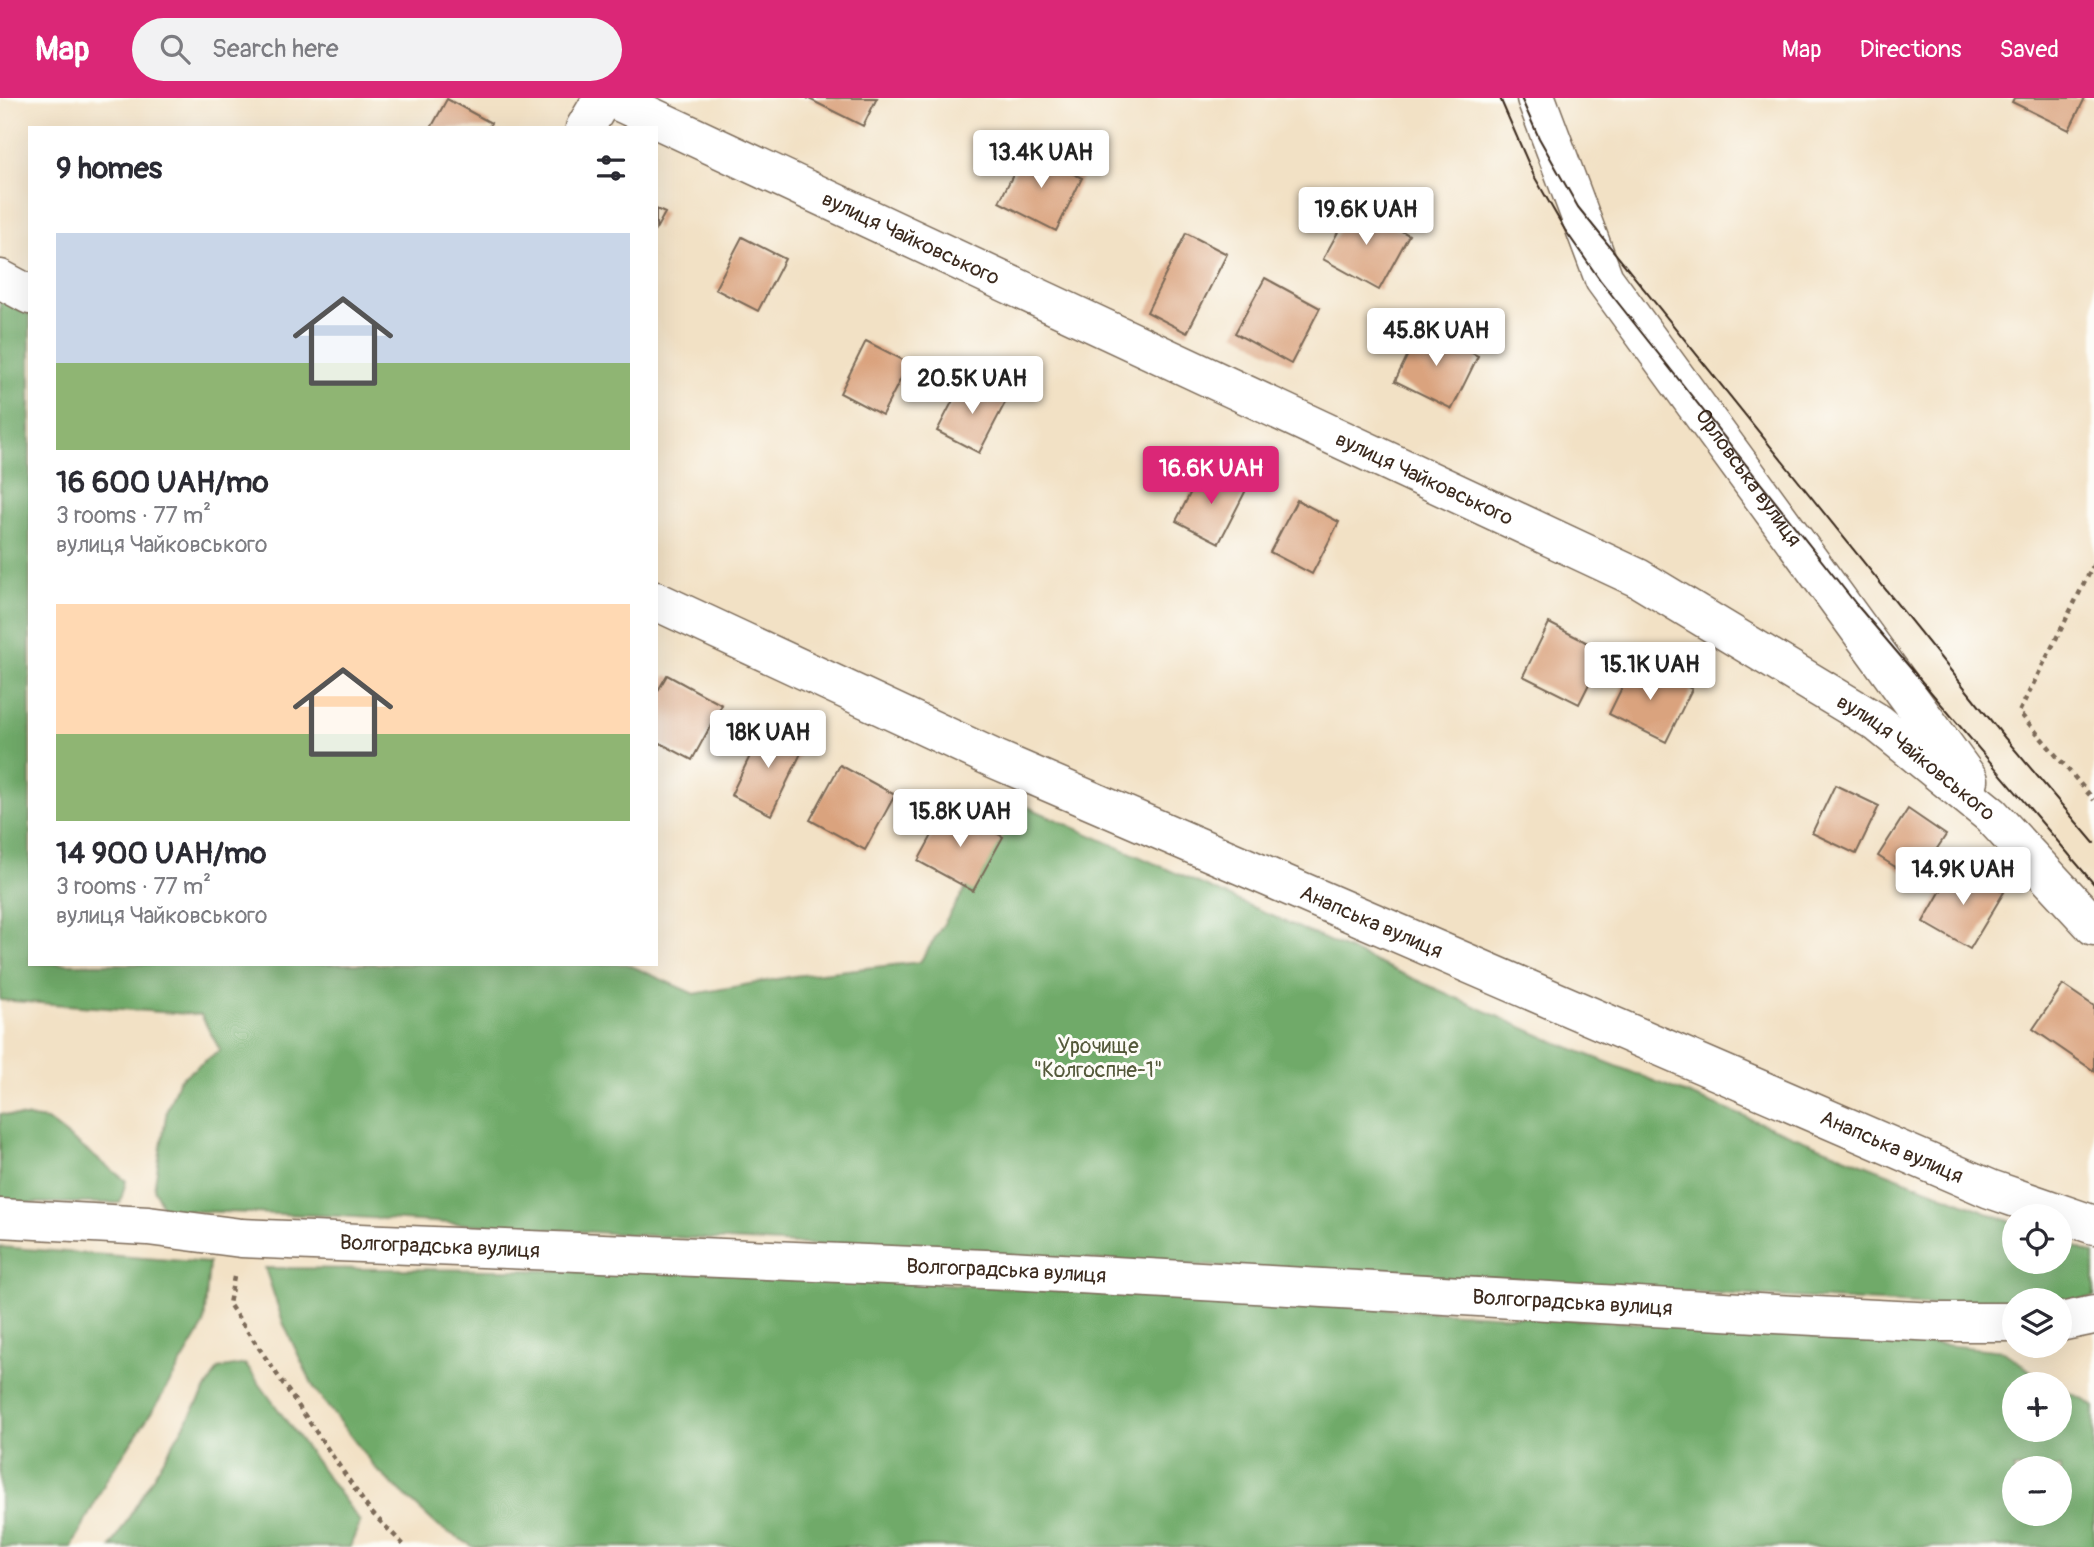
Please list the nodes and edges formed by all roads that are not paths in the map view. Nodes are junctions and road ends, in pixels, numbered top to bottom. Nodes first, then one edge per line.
1 (603, 98) edge
2 (611, 98) edge
3 (1535, 98) edge
4 (586, 126) edge
5 (0, 279) edge
6 (28, 294) edge
7 (658, 602) edge
8 (2007, 832) junction
9 (2094, 926) edge
10 (0, 1218) edge
11 (2094, 1225) edge
12 (2094, 1315) edge
13 (2072, 1320) edge
14 (2002, 1322) edge

1 - 4 street
2 - 8 street, вулиця Чайковського
3 - 8 street, Орловська вулиця
5 - 6 street
7 - 11 street, Анапська вулиця
8 - 9 street, вулиця Чайковського
10 - 14 street, Волгоградська вулиця
12 - 13 street

